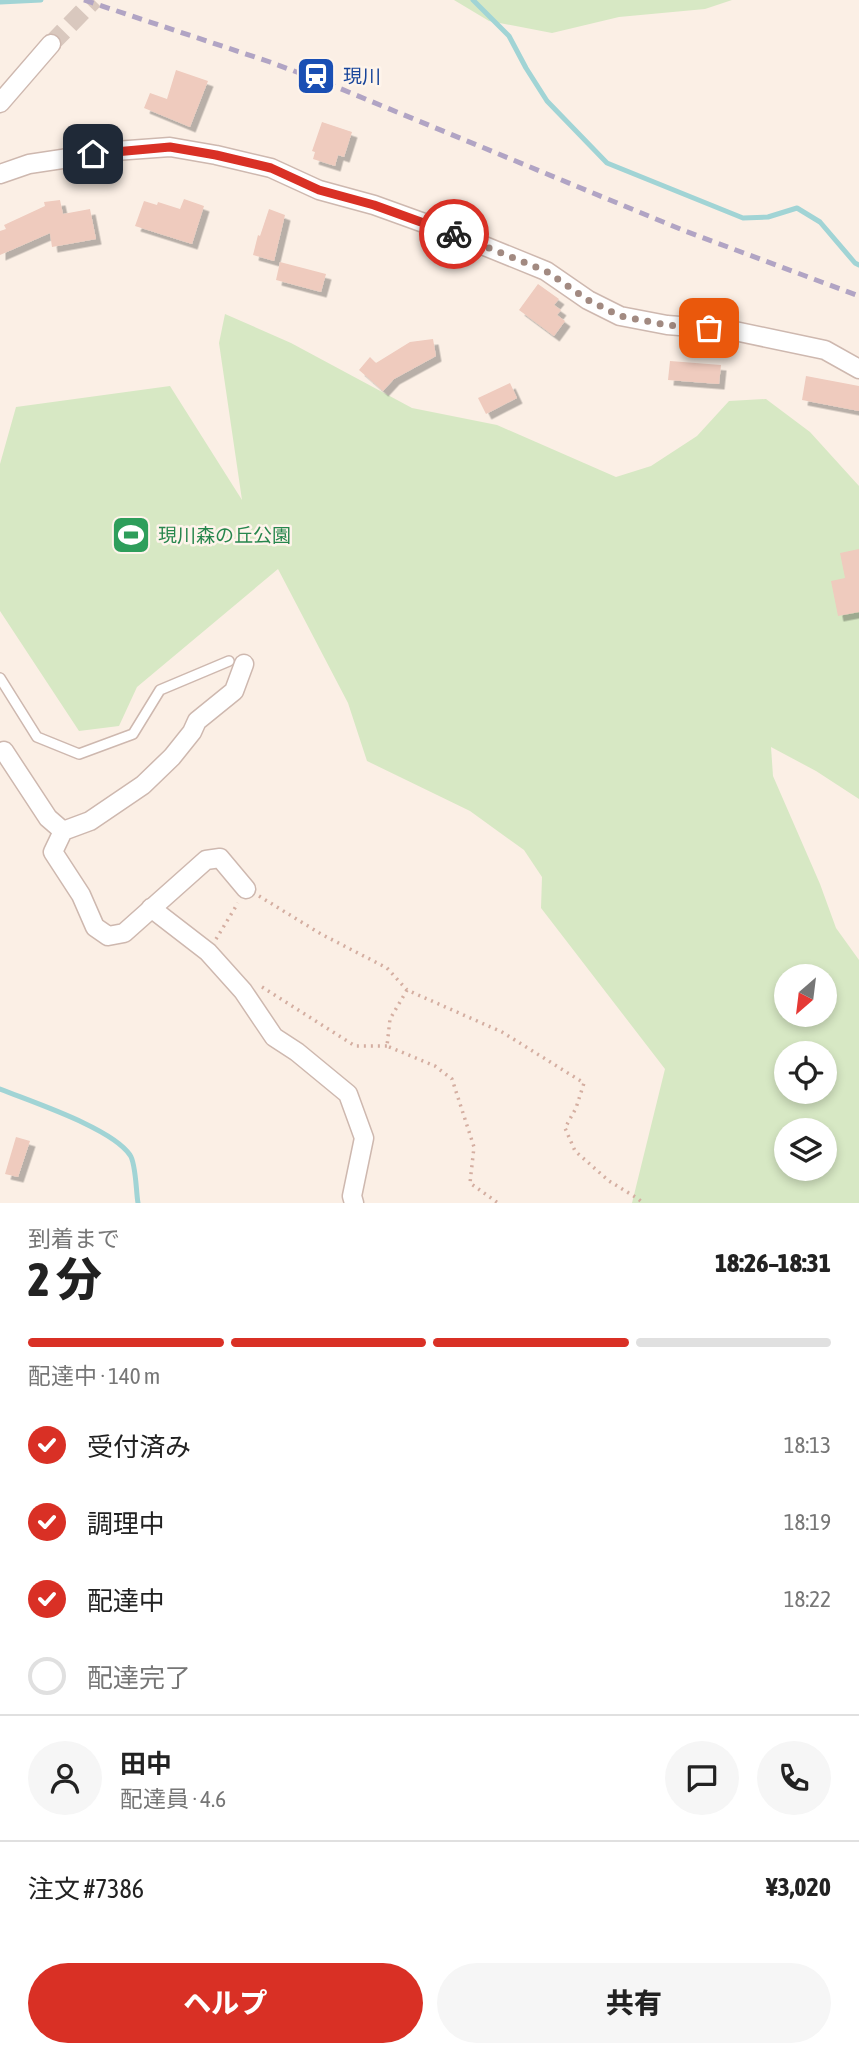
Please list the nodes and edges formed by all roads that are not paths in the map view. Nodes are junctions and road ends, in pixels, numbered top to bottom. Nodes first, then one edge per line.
1 (51, 44) tunnel mouth
2 (0, 103) edge
3 (0, 174) edge
4 (859, 369) edge
5 (236, 662) joint
6 (0, 678) edge
7 (4, 751) dead end
8 (63, 831) junction
9 (246, 889) road end
10 (151, 908) junction
11 (354, 1203) edge

1 - 2 street
3 - 4 street
5 - 6 lane
5 - 8 street
7 - 8 street
8 - 10 street
9 - 10 street
10 - 11 street

